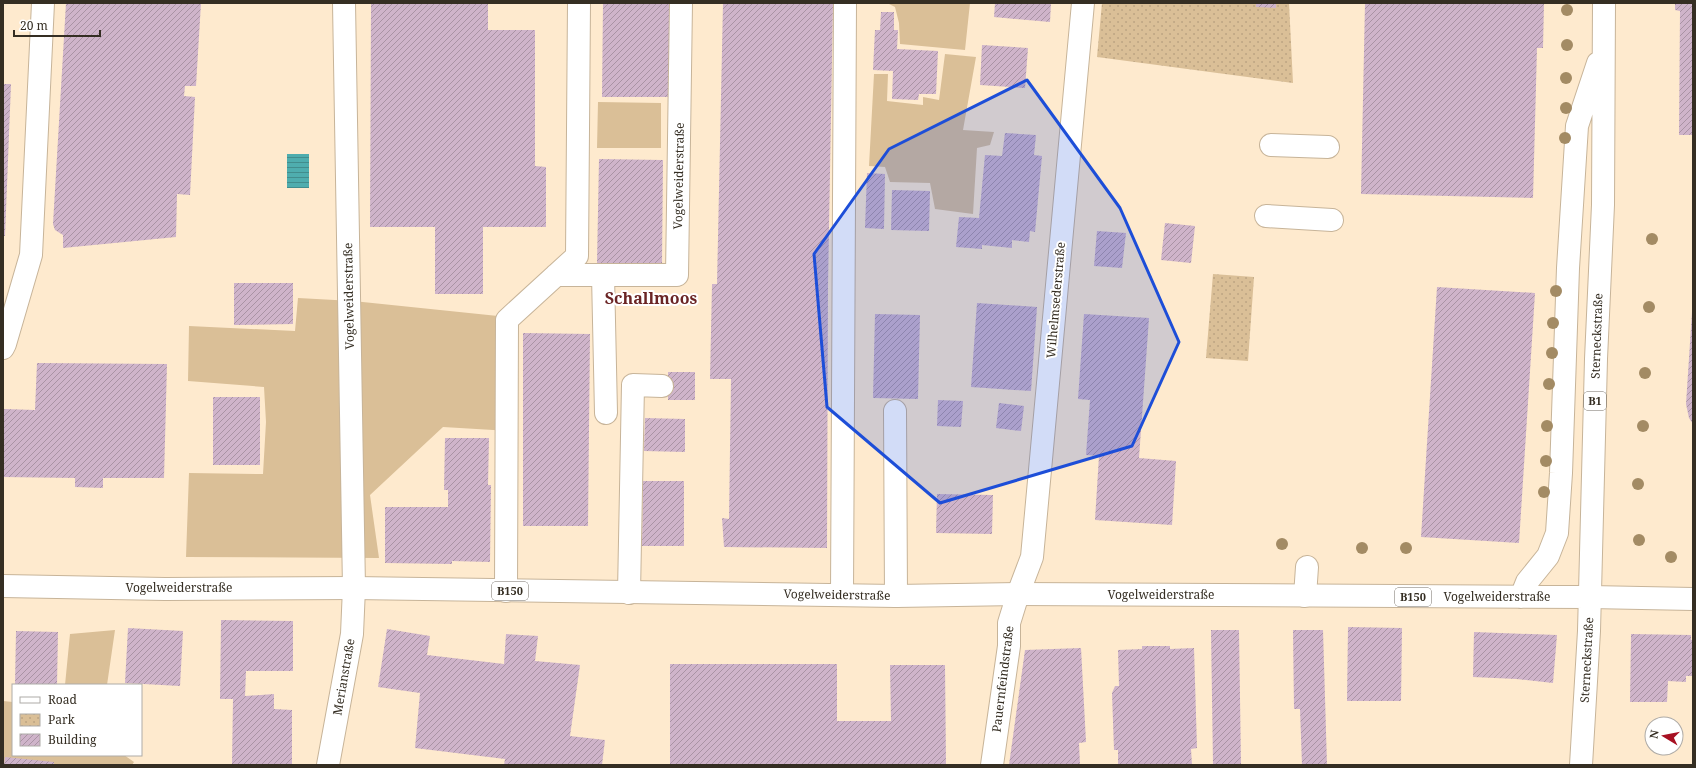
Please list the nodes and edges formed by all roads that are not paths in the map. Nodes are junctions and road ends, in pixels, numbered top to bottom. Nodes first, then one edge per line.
1 (43, 3) edge
2 (344, 3) edge
3 (579, 3) edge
4 (681, 3) edge
5 (845, 3) edge
6 (1083, 3) edge
7 (1604, 3) edge
8 (1605, 43) junction
9 (1271, 145) dead end
10 (1328, 147) dead end
11 (1266, 216) dead end
12 (1332, 220) dead end
13 (556, 275) junction
14 (603, 275) junction
15 (3, 348) edge
16 (662, 386) dead end
17 (895, 412) dead end
18 (606, 413) dead end
19 (1307, 566) dead end
20 (3, 586) edge
21 (354, 588) junction
22 (506, 591) junction
23 (629, 593) junction
24 (1018, 594) junction
25 (842, 595) junction
26 (896, 596) junction
27 (1305, 596) junction
28 (1521, 597) junction
29 (1590, 597) junction
30 (1693, 599) edge
31 (328, 765) edge
32 (992, 765) edge
33 (1581, 765) edge

1 - 15 main road
2 - 21 main road, Vogelweiderstraße
3 - 13 main road
4 - 14 main road, Vogelweiderstraße
5 - 25 main road
6 - 24 main road, Wilhelmsederstraße
7 - 8 main road, Sterneckstraße / B1
8 - 28 main road
8 - 29 main road, Sterneckstraße / B1
9 - 10 main road
11 - 12 main road
13 - 14 main road, Vogelweiderstraße
13 - 22 main road
14 - 18 main road
16 - 23 main road
17 - 26 main road
19 - 27 main road
20 - 21 main road, Vogelweiderstraße / B150
21 - 22 main road, Vogelweiderstraße / B150
21 - 31 main road, Merianstraße
22 - 23 main road, Vogelweiderstraße / B150
23 - 25 main road, Vogelweiderstraße / B150
24 - 26 main road, Vogelweiderstraße / B150
24 - 27 main road, Vogelweiderstraße / B150
24 - 32 main road, Pauernfeindstraße
25 - 26 main road, Vogelweiderstraße / B150
27 - 28 main road, Vogelweiderstraße / B150
28 - 29 main road, Vogelweiderstraße / B150
29 - 30 main road, Vogelweiderstraße
29 - 33 main road, Sterneckstraße / B1

